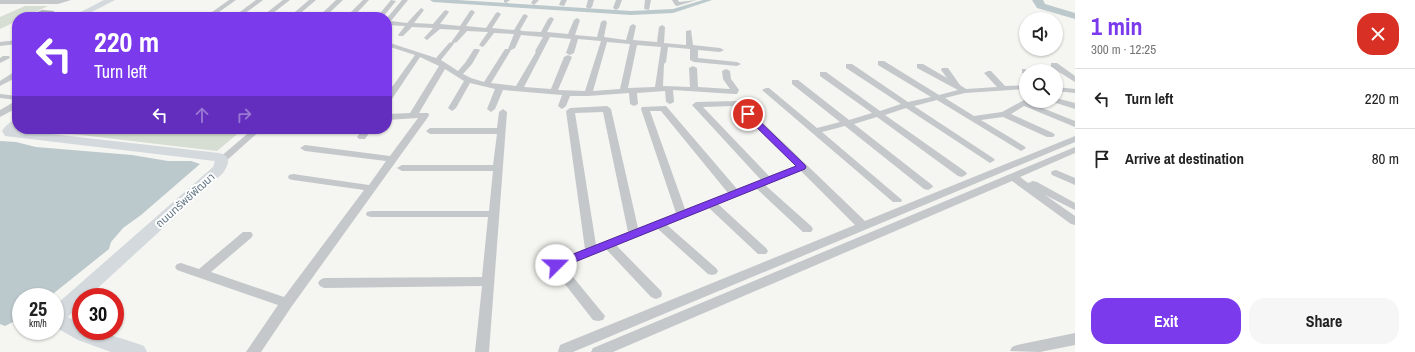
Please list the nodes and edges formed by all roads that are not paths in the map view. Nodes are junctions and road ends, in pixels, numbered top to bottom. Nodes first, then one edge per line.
1 (68, 0) edge
2 (111, 0) edge
3 (233, 0) edge
4 (260, 0) edge
5 (287, 0) edge
6 (313, 0) edge
7 (340, 0) edge
8 (366, 0) edge
9 (405, 0) edge
10 (591, 0) edge
11 (619, 0) edge
12 (648, 0) edge
13 (675, 0) edge
14 (694, 0) edge
15 (393, 1) edge
16 (0, 2) edge
17 (589, 6) dead end
18 (616, 8) dead end
19 (647, 9) dead end
20 (421, 10) dead end
21 (86, 12) edge
22 (215, 12) edge
23 (243, 12) edge
24 (271, 12) edge
25 (298, 12) edge
26 (326, 12) edge
27 (354, 12) edge
28 (384, 12) edge
29 (446, 12) dead end
30 (472, 12) dead end
31 (498, 14) dead end
32 (392, 16) edge
33 (525, 16) dead end
34 (550, 19) dead end
35 (577, 20) dead end
36 (392, 22) edge
37 (604, 22) dead end
38 (410, 24) junction
39 (437, 26) junction
40 (633, 26) dead end
41 (662, 27) dead end
42 (464, 28) junction
43 (491, 30) junction
44 (689, 31) dead end
45 (518, 32) junction
46 (546, 34) junction
47 (573, 36) junction
48 (12, 39) edge
49 (602, 39) junction
50 (0, 40) edge
51 (632, 42) junction
52 (12, 43) edge
53 (0, 44) edge
54 (392, 45) edge
55 (662, 45) junction
56 (392, 47) edge
57 (692, 47) junction
58 (720, 50) dead end
59 (416, 53) junction
60 (440, 63) junction
61 (881, 63) dead end
62 (694, 64) junction
63 (736, 64) dead end
64 (849, 66) dead end
65 (920, 66) dead end
66 (945, 70) dead end
67 (726, 71) dead end
68 (1063, 72) edge
69 (988, 73) dead end
70 (459, 74) junction
71 (823, 74) dead end
72 (12, 77) edge
73 (468, 80) junction
74 (795, 82) dead end
75 (1063, 82) edge
76 (1075, 82) edge
77 (0, 84) edge
78 (486, 85) junction
79 (500, 87) junction
80 (1019, 87) edge
81 (659, 88) junction
82 (669, 88) junction
83 (1003, 88) junction
84 (519, 89) junction
85 (694, 89) junction
86 (1063, 89) edge
87 (702, 90) junction
88 (766, 90) dead end
89 (962, 90) junction
90 (633, 91) junction
91 (1075, 91) edge
92 (392, 92) edge
93 (623, 92) junction
94 (553, 93) junction
95 (566, 94) junction
96 (588, 94) junction
97 (599, 94) junction
98 (0, 96) edge
99 (12, 97) edge
100 (937, 98) junction
101 (704, 101) dead end
102 (670, 102) dead end
103 (1063, 102) edge
104 (634, 104) dead end
105 (907, 104) junction
106 (598, 105) dead end
107 (562, 106) dead end
108 (1019, 106) edge
109 (1075, 106) edge
110 (12, 107) edge
111 (452, 108) dead end
112 (1039, 108) edge
113 (490, 110) dead end
114 (502, 112) dead end
115 (0, 114) edge
116 (414, 114) dead end
117 (879, 114) junction
118 (1004, 114) junction
119 (392, 116) edge
120 (972, 119) junction
121 (847, 123) junction
122 (1075, 124) edge
123 (12, 127) edge
124 (430, 131) dead end
125 (501, 131) junction
126 (815, 131) junction
127 (12, 133) edge
128 (18, 134) edge
129 (252, 134) edge
130 (364, 134) edge
131 (1050, 135) dead end
132 (362, 137) dead end
133 (1075, 139) edge
134 (1055, 147) junction
135 (305, 148) dead end
136 (1021, 148) dead end
137 (1071, 151) edge
138 (222, 160) junction
139 (393, 160) junction
140 (990, 160) dead end
141 (802, 167) junction
142 (402, 168) dead end
143 (498, 168) junction
144 (1056, 173) dead end
145 (962, 174) dead end
146 (293, 177) dead end
147 (1013, 177) junction
148 (762, 182) junction
149 (1028, 182) dead end
150 (1075, 182) edge
151 (928, 187) dead end
152 (371, 188) junction
153 (735, 194) junction
154 (897, 200) dead end
155 (710, 203) junction
156 (1075, 207) edge
157 (372, 214) dead end
158 (494, 214) junction
159 (682, 215) junction
160 (1075, 221) edge
161 (659, 224) junction
162 (863, 226) junction
163 (807, 229) dead end
164 (634, 234) junction
165 (247, 235) dead end
166 (608, 244) junction
167 (591, 251) junction
168 (762, 251) dead end
169 (181, 267) dead end
170 (712, 272) dead end
171 (201, 274) junction
172 (488, 281) junction
173 (324, 283) dead end
174 (656, 294) dead end
175 (287, 303) junction
176 (598, 316) dead end
177 (1075, 339) edge
178 (1017, 351) edge
179 (137, 352) edge
180 (253, 352) edge
181 (482, 352) edge
182 (565, 352) edge
183 (598, 352) edge

1 - 16 street
2 - 21 street
3 - 22 street
4 - 23 street
5 - 24 street
6 - 25 street
7 - 26 street
8 - 27 street
9 - 32 street
10 - 17 street
11 - 18 street
12 - 19 street
13 - 14 street
15 - 28 street
20 - 38 street
29 - 39 street
30 - 42 street
31 - 43 street
33 - 45 street
34 - 46 street
35 - 47 street
36 - 38 street
37 - 49 street
38 - 39 street
38 - 54 street
39 - 42 street
39 - 59 street
40 - 51 street
41 - 55 street
42 - 43 street
42 - 60 street
43 - 45 street
43 - 70 street
44 - 57 street
45 - 46 street
45 - 78 street
46 - 47 street
46 - 84 street
47 - 49 street
47 - 94 street
48 - 50 street
49 - 51 street
49 - 96 street
51 - 55 street
51 - 93 street
52 - 53 street
55 - 57 street
55 - 81 street
56 - 59 street
57 - 58 street
57 - 62 street
59 - 60 street
59 - 92 street
60 - 70 street
60 - 116 street
61 - 100 street
62 - 63 street
62 - 85 street
64 - 105 street
65 - 89 street
66 - 89 street
67 - 87 street
68 - 76 street
69 - 83 street
70 - 73 street
71 - 117 street
72 - 77 street
73 - 78 street
73 - 111 street
74 - 121 street
75 - 76 street
78 - 79 street
79 - 84 street
79 - 113 street
80 - 83 street
81 - 82 street
81 - 90 street
82 - 85 street
82 - 102 street
83 - 89 street
84 - 94 street
85 - 87 street
86 - 91 street
87 - 101 street
88 - 126 street
89 - 100 street
90 - 93 street
90 - 104 street
93 - 97 street
94 - 95 street
95 - 96 street
95 - 107 street
96 - 97 street
97 - 106 street
98 - 99 street
100 - 105 street
100 - 120 street
103 - 109 street
105 - 117 street
105 - 140 street
108 - 118 street
110 - 115 street
112 - 122 street
114 - 125 street
117 - 121 street
117 - 145 street
118 - 120 street
118 - 131 street
119 - 139 street
120 - 136 street
121 - 126 street
121 - 151 street
123 - 127 street, ถนนทรัพย์พัฒนา
124 - 125 street
125 - 143 street
126 - 154 street
128 - 138 street, ถนนทรัพย์พัฒนา
129 - 138 street
130 - 132 street
133 - 134 street
134 - 137 street
134 - 162 street
135 - 139 street
137 - 147 street
138 - 179 street, ถนนทรัพย์พัฒนา
139 - 152 street
141 - 148 street
141 - 148 street
141 - 162 street
142 - 143 street
143 - 158 street
144 - 150 street
146 - 152 street
147 - 160 street
147 - 183 street
148 - 153 street
148 - 163 street
149 - 156 street
152 - 175 street
153 - 155 street
153 - 159 street
155 - 159 street
155 - 168 street
157 - 158 street
158 - 172 street
159 - 161 street
161 - 164 street
161 - 170 street
162 - 182 street
164 - 166 street
164 - 167 street
165 - 171 street
166 - 167 street
166 - 174 street
167 - 176 street
169 - 171 street
171 - 175 street
172 - 173 street
172 - 181 street
175 - 180 street
177 - 178 street

